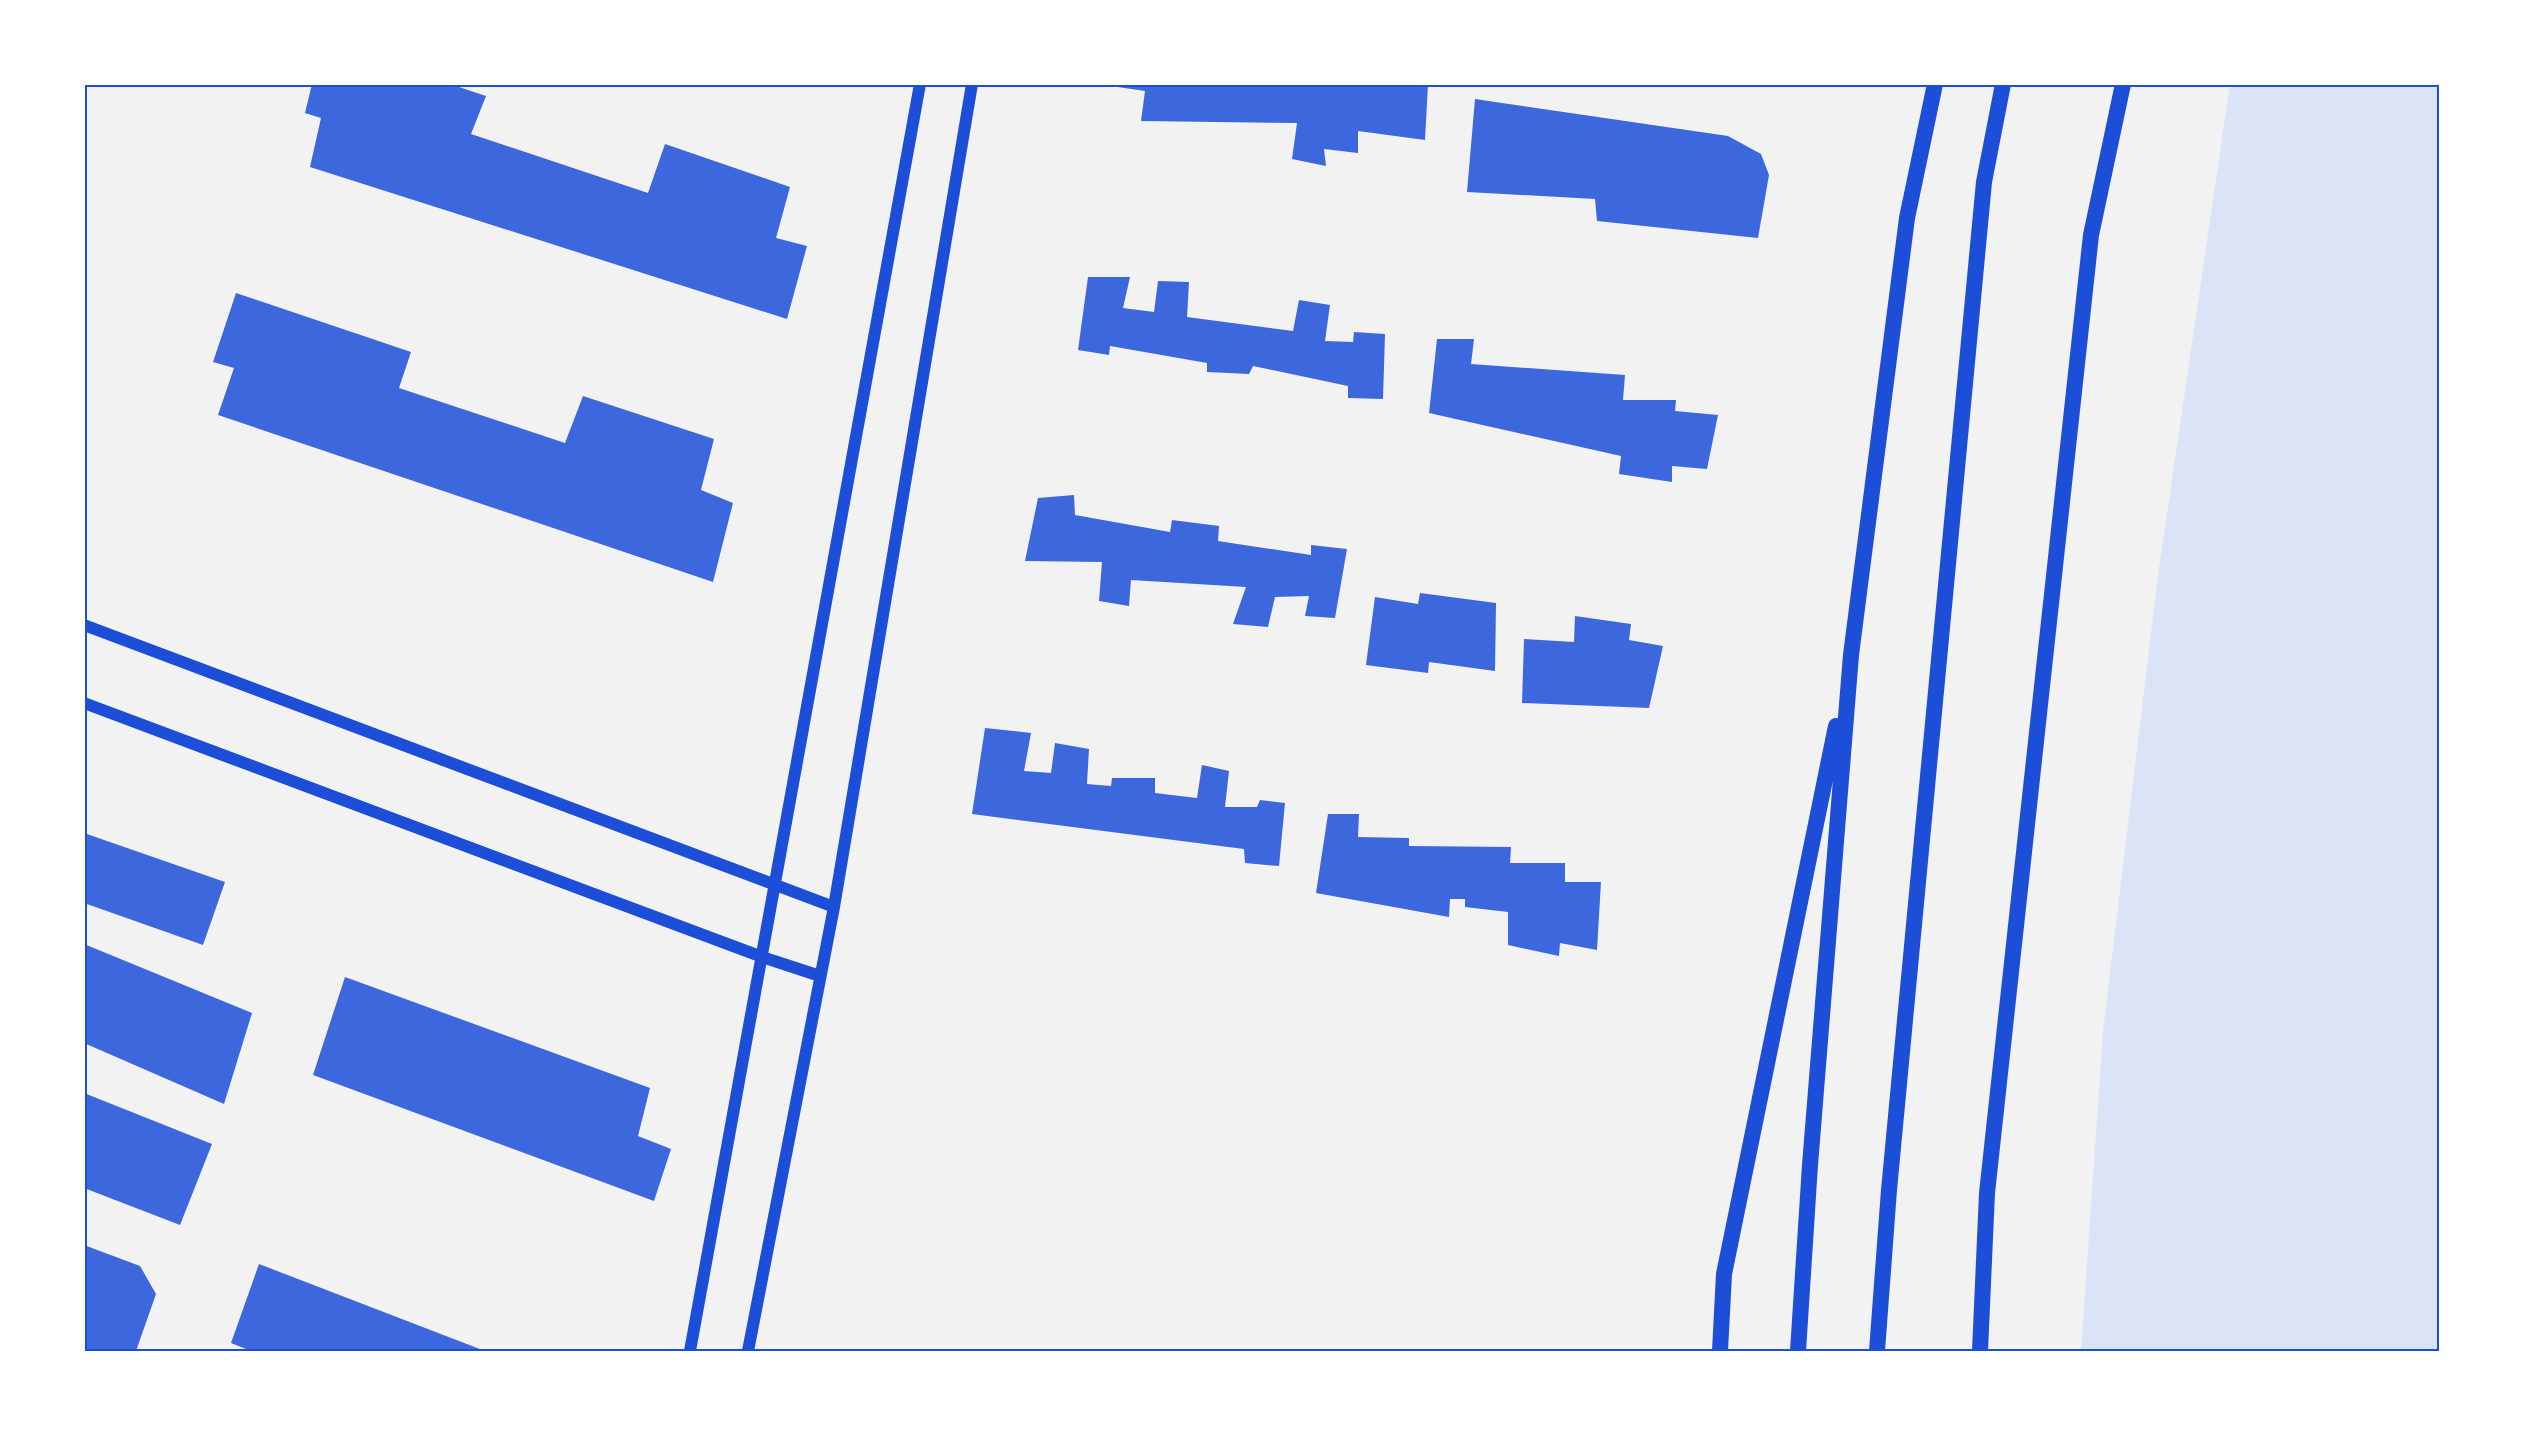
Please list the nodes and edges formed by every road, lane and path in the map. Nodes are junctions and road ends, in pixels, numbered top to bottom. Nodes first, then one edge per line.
1 (920, 84) edge
2 (972, 84) edge
3 (1935, 84) edge
4 (2003, 84) edge
5 (2123, 84) edge
6 (84, 625) edge
7 (1851, 655) junction
8 (84, 703) edge
9 (775, 885) junction
10 (834, 907) junction
11 (762, 957) junction
12 (820, 976) junction
13 (690, 1351) edge
14 (748, 1351) edge
15 (1720, 1351) edge
16 (1798, 1351) edge
17 (1877, 1351) edge
18 (1980, 1351) edge

1 - 9 main road
2 - 10 main road
3 - 7 highway
4 - 17 highway
5 - 18 highway
6 - 9 main road
7 - 15 highway
7 - 16 highway
8 - 11 main road
9 - 10 main road
9 - 11 main road
10 - 12 main road
11 - 12 main road
11 - 13 main road
12 - 14 main road

